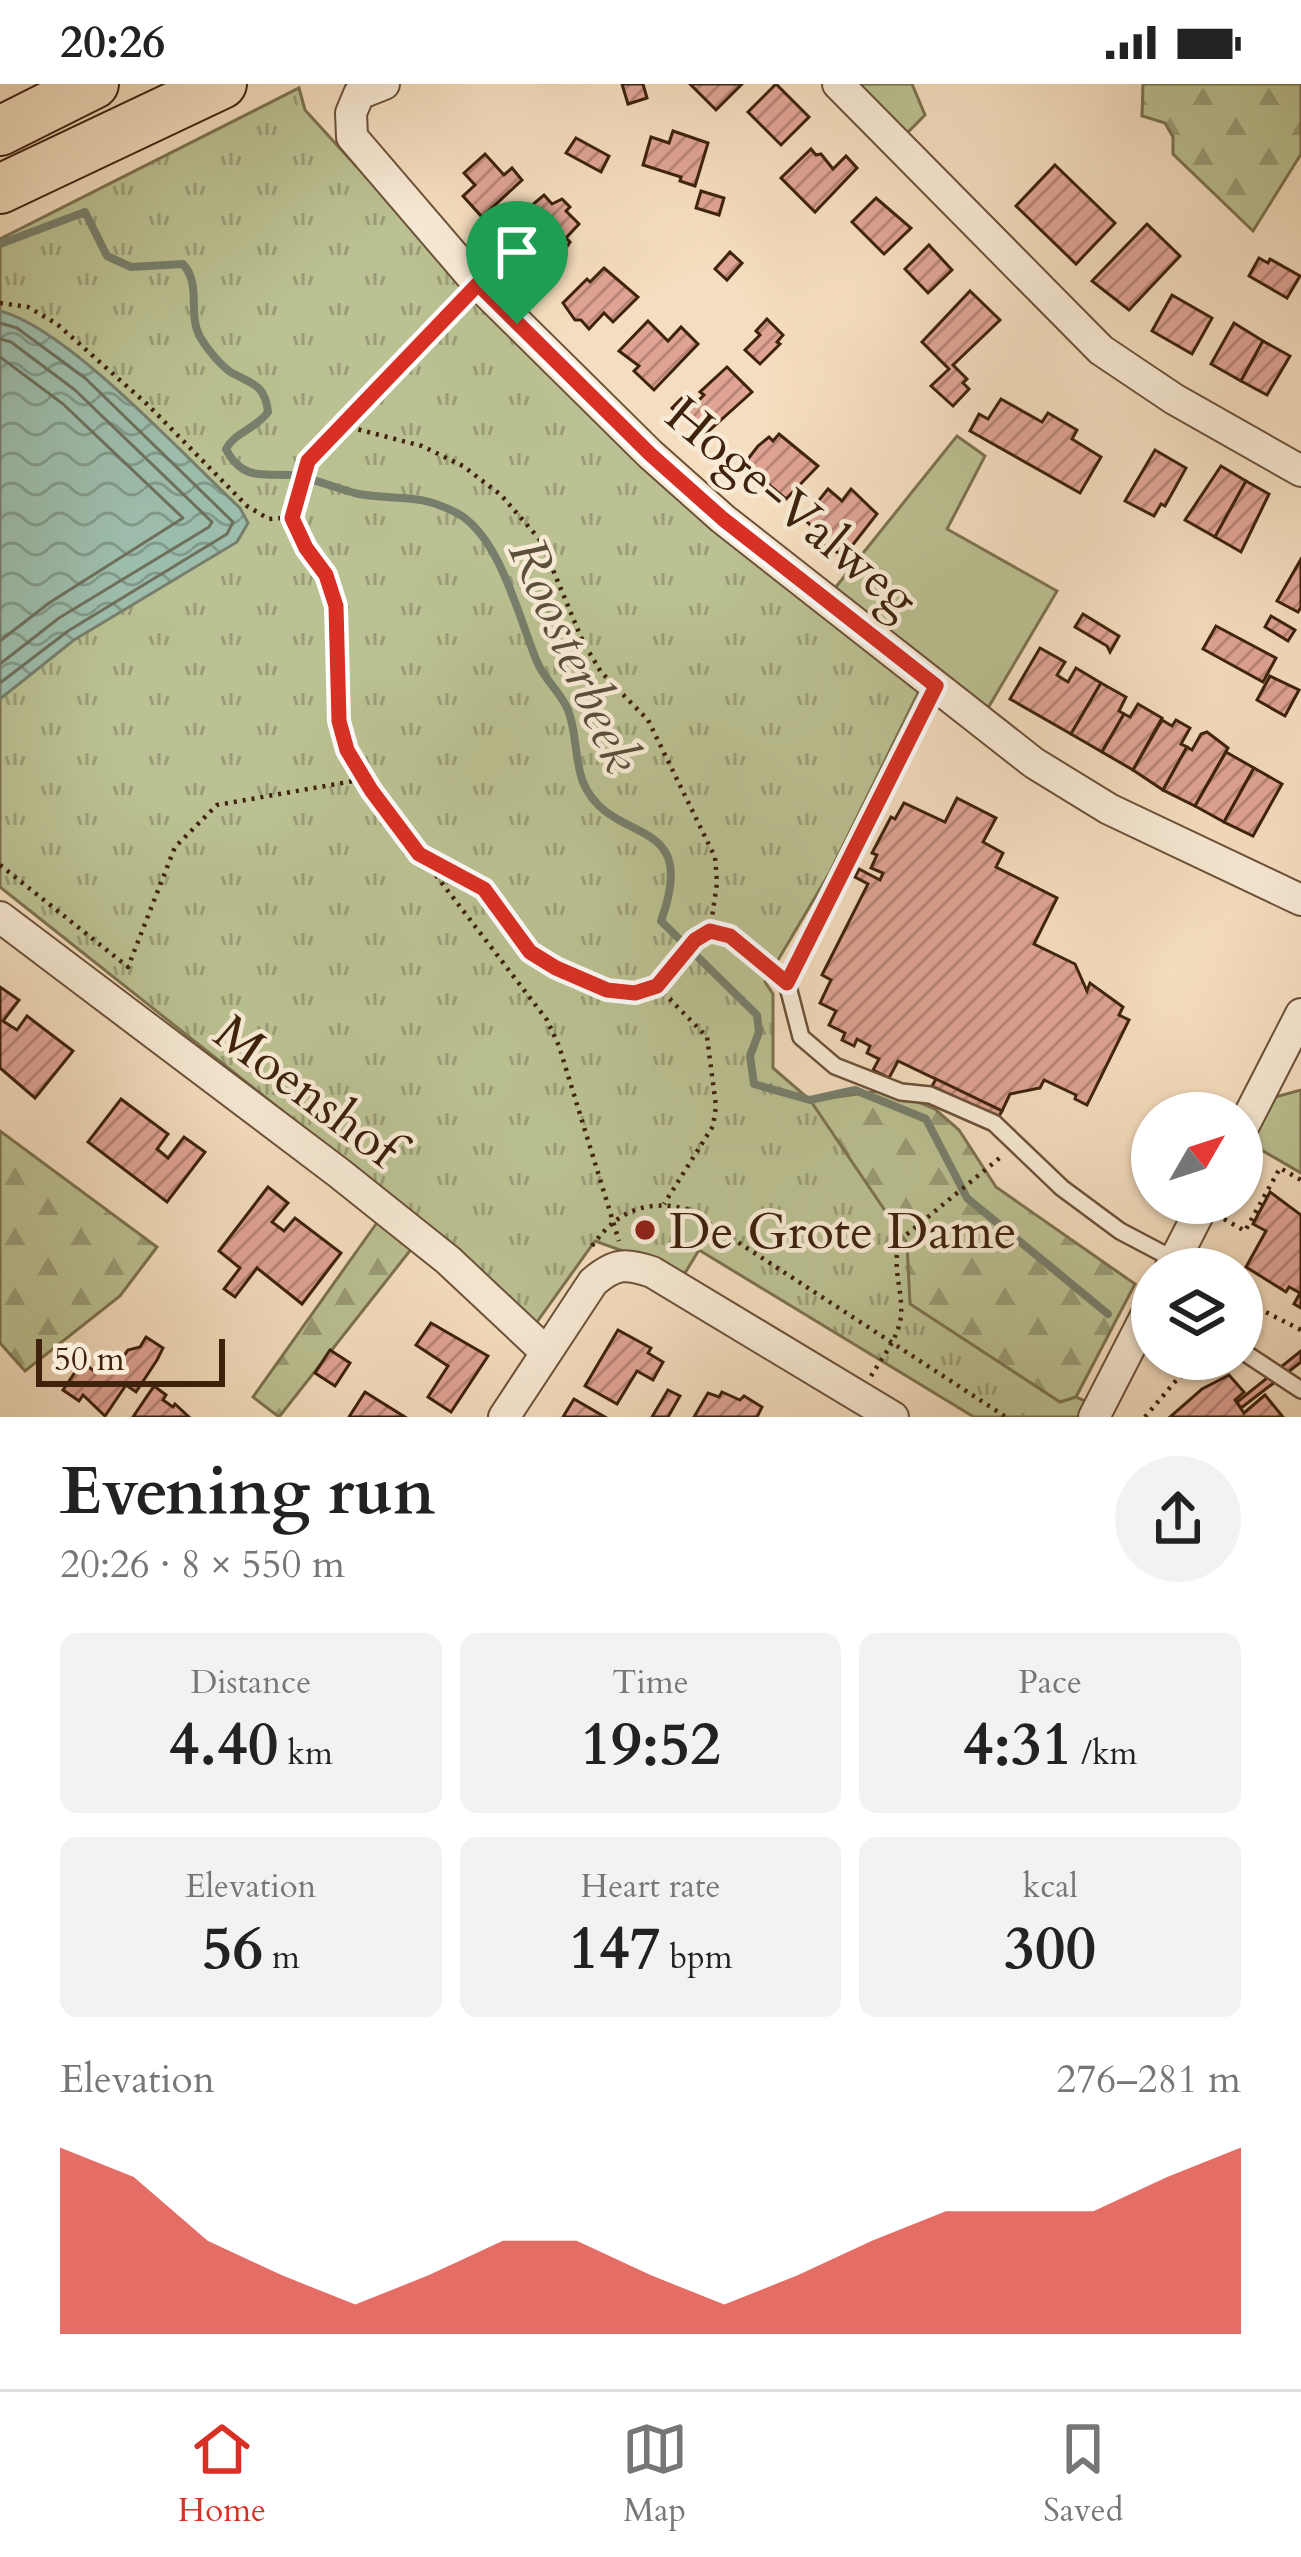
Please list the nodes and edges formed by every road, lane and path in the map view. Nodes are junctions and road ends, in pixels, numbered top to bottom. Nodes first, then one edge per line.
1 (94, 84) edge
2 (222, 84) edge
3 (384, 84) edge
4 (838, 84) edge
5 (0, 130) edge
6 (0, 188) edge
7 (478, 284) junction
8 (0, 303) edge
9 (341, 425) junction
10 (1301, 471) edge
11 (292, 518) junction
12 (936, 686) junction
13 (365, 779) junction
14 (419, 854) junction
15 (0, 865) edge
16 (1301, 900) edge
17 (0, 917) edge
18 (710, 931) junction
19 (787, 983) junction
20 (657, 986) junction
21 (1301, 1014) edge
22 (1261, 1092) edge
23 (1014, 1140) junction
24 (1301, 1180) edge
25 (1263, 1199) edge
26 (664, 1204) dead end
27 (1146, 1248) edge
28 (626, 1263) junction
29 (1263, 1311) edge
30 (1301, 1330) edge
31 (1131, 1345) edge
32 (545, 1352) junction
33 (1263, 1365) edge
34 (1176, 1380) edge
35 (1301, 1390) edge
36 (859, 1396) junction
37 (504, 1417) edge
38 (893, 1417) edge
39 (1094, 1417) edge
40 (1145, 1417) edge

1 - 5 highway
2 - 6 highway
3 - 7 street, Hoge-Valweg
4 - 10 street
7 - 9 path
7 - 12 street, Hoge-Valweg
8 - 11 path
9 - 11 path
9 - 18 path
11 - 13 path
12 - 16 street, Hoge-Valweg
12 - 19 lane
13 - 14 path
13 - 15 path
14 - 20 path
14 - 28 path
17 - 32 street, Moenshof
18 - 19 path
18 - 20 path
19 - 23 lane
20 - 26 path
21 - 22 street
23 - 27 lane
23 - 36 path
24 - 25 path
28 - 32 street
28 - 36 street
29 - 30 path
31 - 39 street
32 - 37 street
33 - 35 lane
34 - 40 path
36 - 38 street

